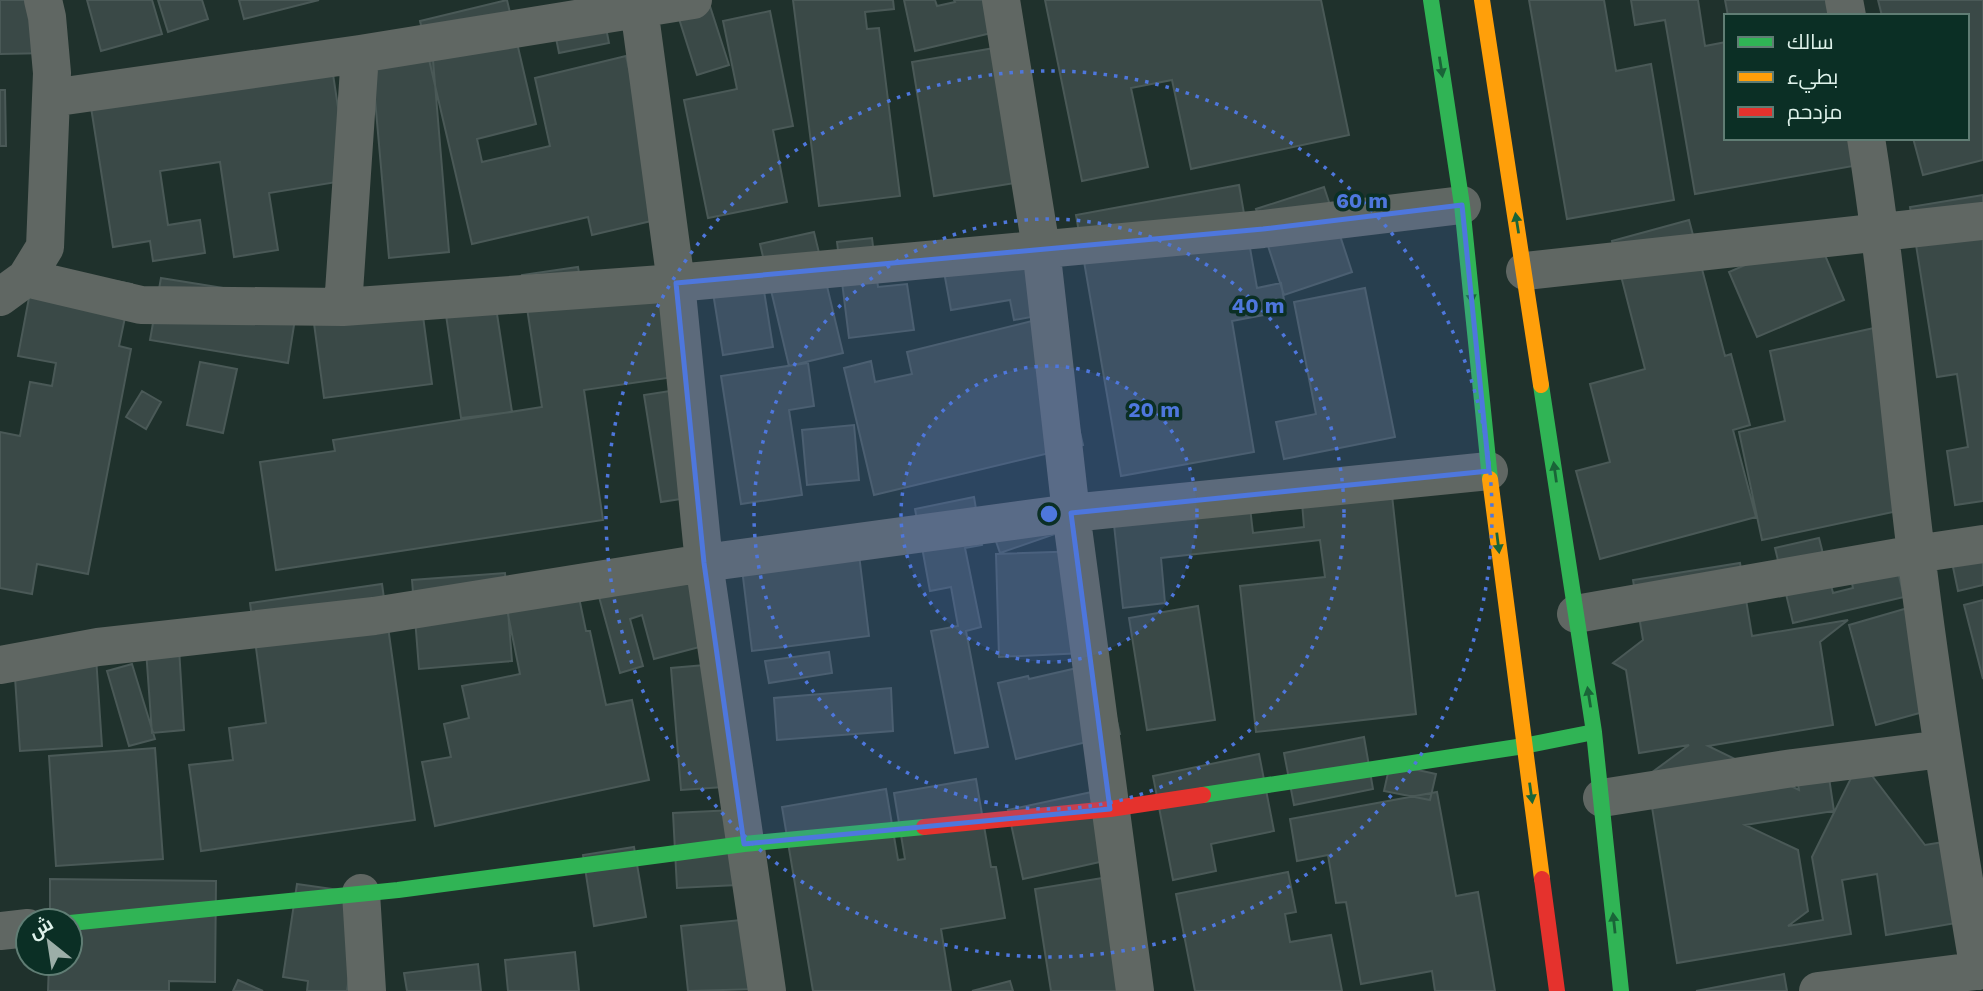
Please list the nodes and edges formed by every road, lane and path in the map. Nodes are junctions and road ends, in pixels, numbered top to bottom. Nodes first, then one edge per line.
1 (43, 0) edge
2 (693, 0) edge
3 (1001, 0) edge
4 (1431, 0) edge
5 (1482, 0) edge
6 (639, 8) junction
7 (360, 54) junction
8 (51, 98) junction
9 (1866, 140) edge
10 (1462, 205) junction
11 (1983, 221) edge
12 (1881, 234) junction
13 (1041, 248) junction
14 (1525, 271) junction
15 (676, 283) junction
16 (13, 288) edge
17 (343, 307) junction
18 (1489, 471) junction
19 (1071, 513) junction
20 (1983, 544) edge
21 (1916, 554) junction
22 (705, 563) junction
23 (1576, 614) junction
24 (0, 665) edge
25 (1594, 732) junction
26 (1524, 746) junction
27 (1942, 749) junction
28 (1602, 798) junction
29 (1110, 809) junction
30 (744, 844) junction
31 (360, 893) junction
32 (84, 922) edge
33 (1981, 971) edge
34 (367, 991) edge
35 (767, 991) edge
36 (1135, 991) edge
37 (1557, 991) edge
38 (1621, 991) edge
39 (1818, 991) edge

1 - 8 street
2 - 6 street
3 - 13 street
4 -> 10 main road
14 -> 5 main road
6 - 7 street
6 - 15 street
7 - 8 street
7 - 17 street
8 - 16 street
9 - 12 street
10 - 13 street
10 -> 18 main road
11 - 12 street
12 - 14 street
12 - 21 street
13 - 15 street
13 - 19 street
23 -> 14 main road
15 - 17 street
15 - 22 street
16 - 17 street
18 - 19 street
18 -> 26 main road
19 - 22 street
19 - 29 street
20 - 21 street
21 - 23 street
21 - 27 street
22 - 24 street
22 - 30 street
25 -> 23 main road
25 - 26 main road
25 - 28 main road
26 - 29 main road
26 -> 37 main road
27 - 28 street
27 - 33 street
38 -> 28 main road
29 - 30 main road
29 - 36 street
30 - 31 main road
30 - 35 street
31 - 32 main road
31 - 34 street
33 - 39 street

